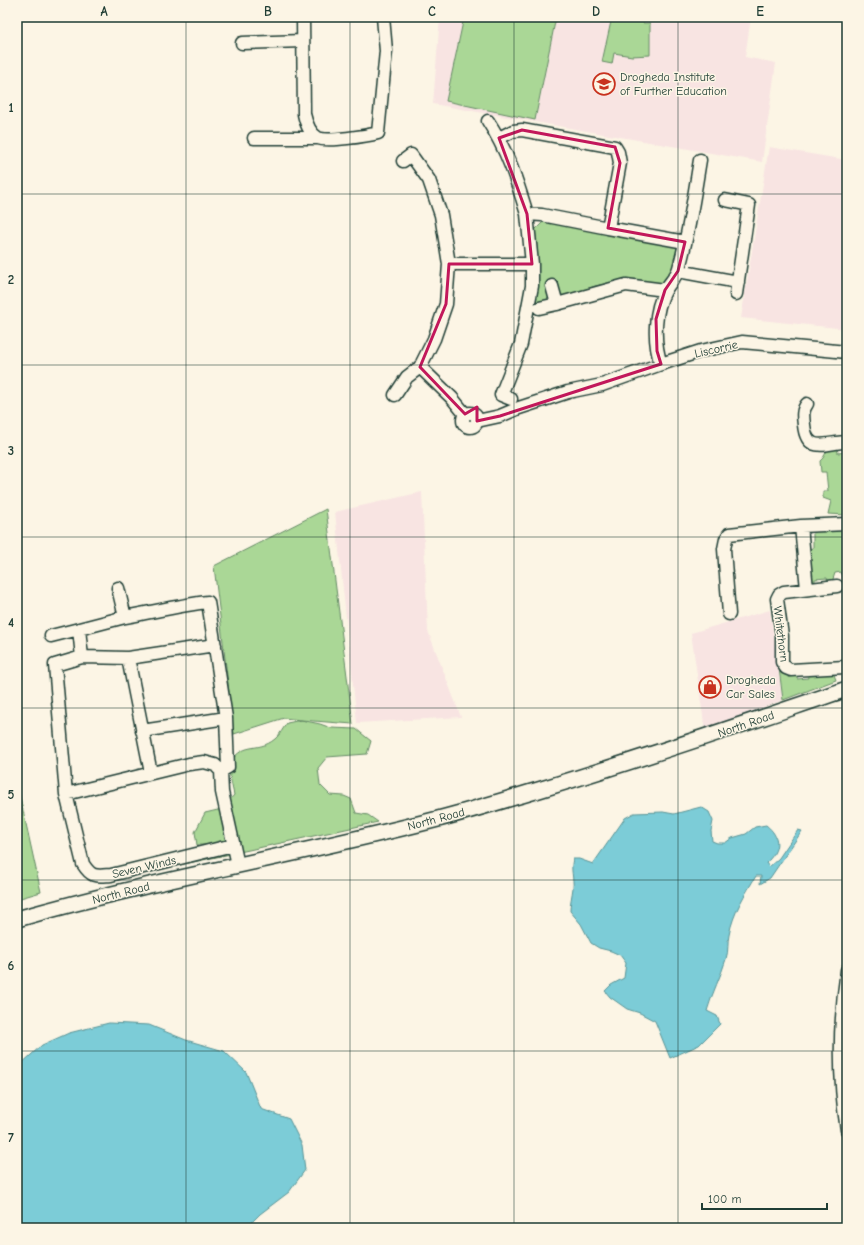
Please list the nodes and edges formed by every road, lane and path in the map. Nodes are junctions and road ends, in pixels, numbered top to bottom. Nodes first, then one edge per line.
1 (303, 17) edge
2 (383, 17) edge
3 (303, 41) junction
4 (242, 43) dead end
5 (488, 121) dead end
6 (254, 138) dead end
7 (318, 138) junction
8 (499, 138) junction
9 (700, 160) dead end
10 (403, 161) dead end
11 (725, 200) dead end
12 (527, 214) junction
13 (608, 228) junction
14 (686, 242) junction
15 (449, 264) junction
16 (532, 264) junction
17 (678, 271) junction
18 (738, 282) junction
19 (552, 286) dead end
20 (665, 290) junction
21 (736, 294) dead end
22 (558, 304) junction
23 (539, 308) dead end
24 (847, 352) edge
25 (661, 364) junction
26 (420, 367) junction
27 (395, 395) dead end
28 (511, 399) dead end
29 (807, 404) dead end
30 (847, 442) edge
31 (847, 524) edge
32 (801, 526) junction
33 (837, 586) dead end
34 (118, 588) dead end
35 (808, 589) junction
36 (729, 614) dead end
37 (125, 617) junction
38 (79, 629) junction
39 (51, 636) dead end
40 (215, 645) junction
41 (82, 657) junction
42 (128, 658) junction
43 (845, 667) dead end
44 (847, 689) edge
45 (226, 718) junction
46 (142, 731) junction
47 (221, 771) junction
48 (151, 773) junction
49 (66, 794) junction
50 (233, 845) junction
51 (238, 865) junction
52 (17, 919) edge
53 (847, 970) edge
54 (844, 1020) edge
55 (847, 1130) edge

1 - 3 street
2 - 7 street
3 - 4 street
3 - 7 street
5 - 8 street
6 - 7 street
8 - 12 street
8 - 13 street
9 - 14 street
10 - 15 street
11 - 18 street
12 - 13 street
12 - 16 street
13 - 14 street
14 - 17 street
15 - 16 street
15 - 26 street
16 - 28 street
17 - 18 street
17 - 20 street
18 - 21 street
19 - 22 street
20 - 22 street
20 - 25 street
22 - 23 street
24 - 25 street, Liscorrie
25 - 26 street, Liscorrie
26 - 27 street
29 - 30 street
31 - 32 street
32 - 35 street
32 - 36 street
33 - 35 street, Whitethorn
34 - 37 street
35 - 43 street, Whitethorn
37 - 38 street
37 - 40 street
38 - 39 street
38 - 41 street
40 - 42 street, Seven Winds
40 - 45 street
41 - 42 street, Seven Winds
41 - 49 street, Seven Winds
42 - 46 street
44 - 51 main road, North Road
45 - 46 street
45 - 47 street
46 - 48 street
47 - 48 street
47 - 50 street
48 - 49 street
49 - 50 street, Seven Winds
50 - 51 street
51 - 52 main road, North Road
53 - 54 street
54 - 55 street

